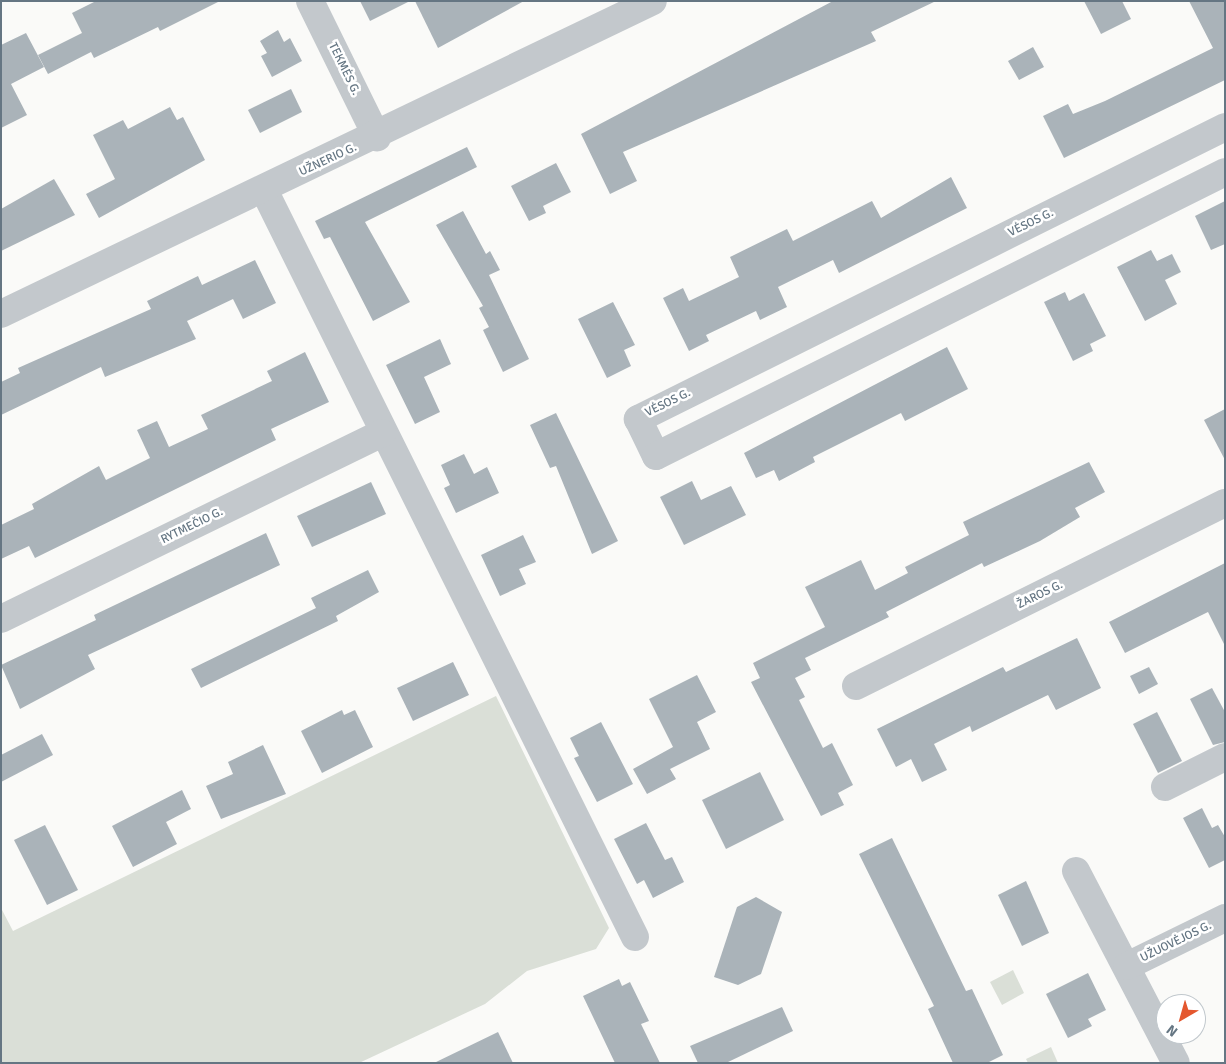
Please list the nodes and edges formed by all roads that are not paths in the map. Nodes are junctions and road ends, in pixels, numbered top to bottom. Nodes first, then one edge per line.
1 (310, 1) edge
2 (652, 1) edge
3 (1225, 127) edge
4 (377, 137) junction
5 (1225, 172) edge
6 (264, 190) junction
7 (1096, 191) junction
8 (1114, 228) junction
9 (1, 314) edge
10 (382, 433) junction
11 (1225, 503) edge
12 (1, 619) edge
13 (856, 686) dead end
14 (1225, 757) edge
15 (1165, 787) dead end
16 (1076, 871) dead end
17 (1225, 918) edge
18 (635, 937) dead end
19 (1127, 966) junction
20 (1176, 1063) edge

1 - 4 street, TEKMĖS G.
2 - 4 street, UŽNERIO G.
3 - 7 street, VĖSOS G.
4 - 6 street, UŽNERIO G.
5 - 8 street, VĖSOS G.
6 - 9 street, UŽNERIO G.
6 - 10 street
7 - 8 street
7 - 8 street, VĖSOS G.
10 - 12 street, RYTMEČIO G.
10 - 18 street
11 - 13 street, ŽAROS G.
14 - 15 street
16 - 19 street
17 - 19 street, UŽUOVĖJOS G.
19 - 20 street

